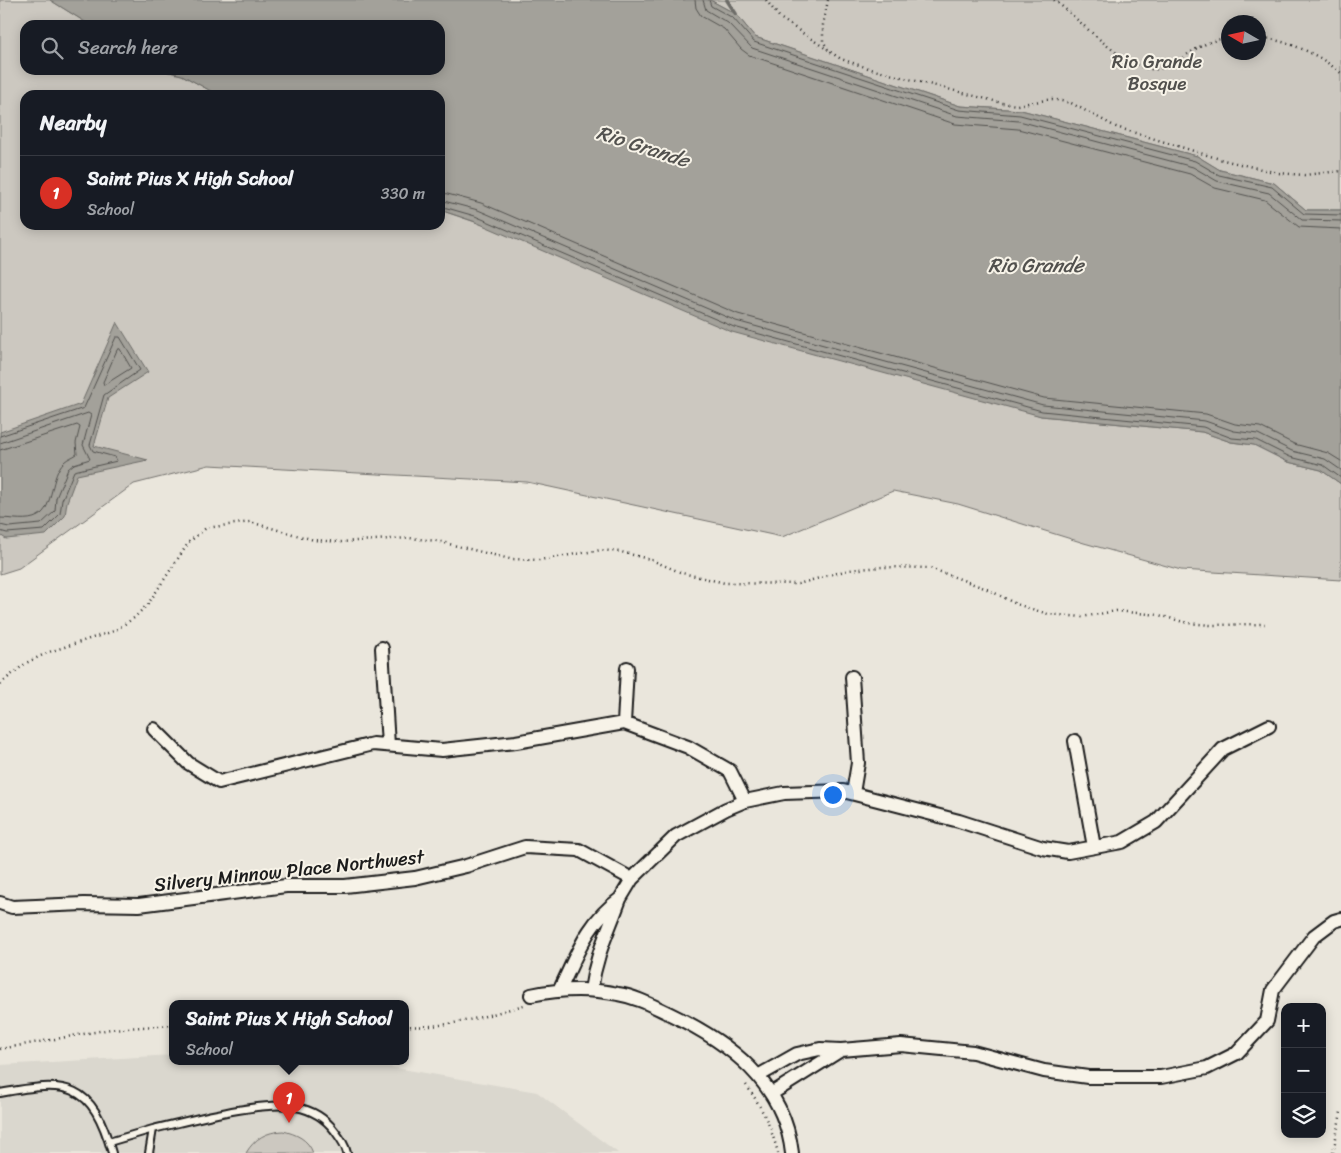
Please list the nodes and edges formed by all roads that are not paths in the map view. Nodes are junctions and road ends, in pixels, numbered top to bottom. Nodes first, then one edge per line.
1 (382, 648) dead end
2 (627, 668) dead end
3 (852, 677) dead end
4 (624, 723) junction
5 (1269, 726) dead end
6 (154, 729) dead end
7 (1075, 741) dead end
8 (388, 745) junction
9 (853, 794) junction
10 (745, 801) junction
11 (1094, 847) junction
12 (632, 879) junction
13 (620, 899) junction
14 (0, 903) edge
15 (1341, 919) edge
16 (560, 989) junction
17 (591, 990) junction
18 (530, 1000) road end
19 (841, 1050) junction
20 (758, 1076) junction
21 (0, 1093) edge
22 (771, 1094) junction
23 (153, 1129) junction
24 (109, 1142) junction
25 (112, 1153) edge
26 (149, 1153) edge
27 (347, 1153) edge
28 (792, 1153) edge

1 - 8 street
2 - 4 street
3 - 9 street
4 - 8 street
4 - 10 street
5 - 11 street
6 - 8 street
7 - 11 street
9 - 10 street
9 - 11 street
10 - 12 street
12 - 13 street
12 - 14 street, Silvery Minnow Place Northwest
13 - 16 street
13 - 17 street
15 - 19 street
16 - 17 street
16 - 18 street
17 - 20 street
19 - 20 street
19 - 22 street
20 - 22 street
21 - 24 lane
22 - 28 street
23 - 24 lane
23 - 26 lane
23 - 27 lane
24 - 25 lane

